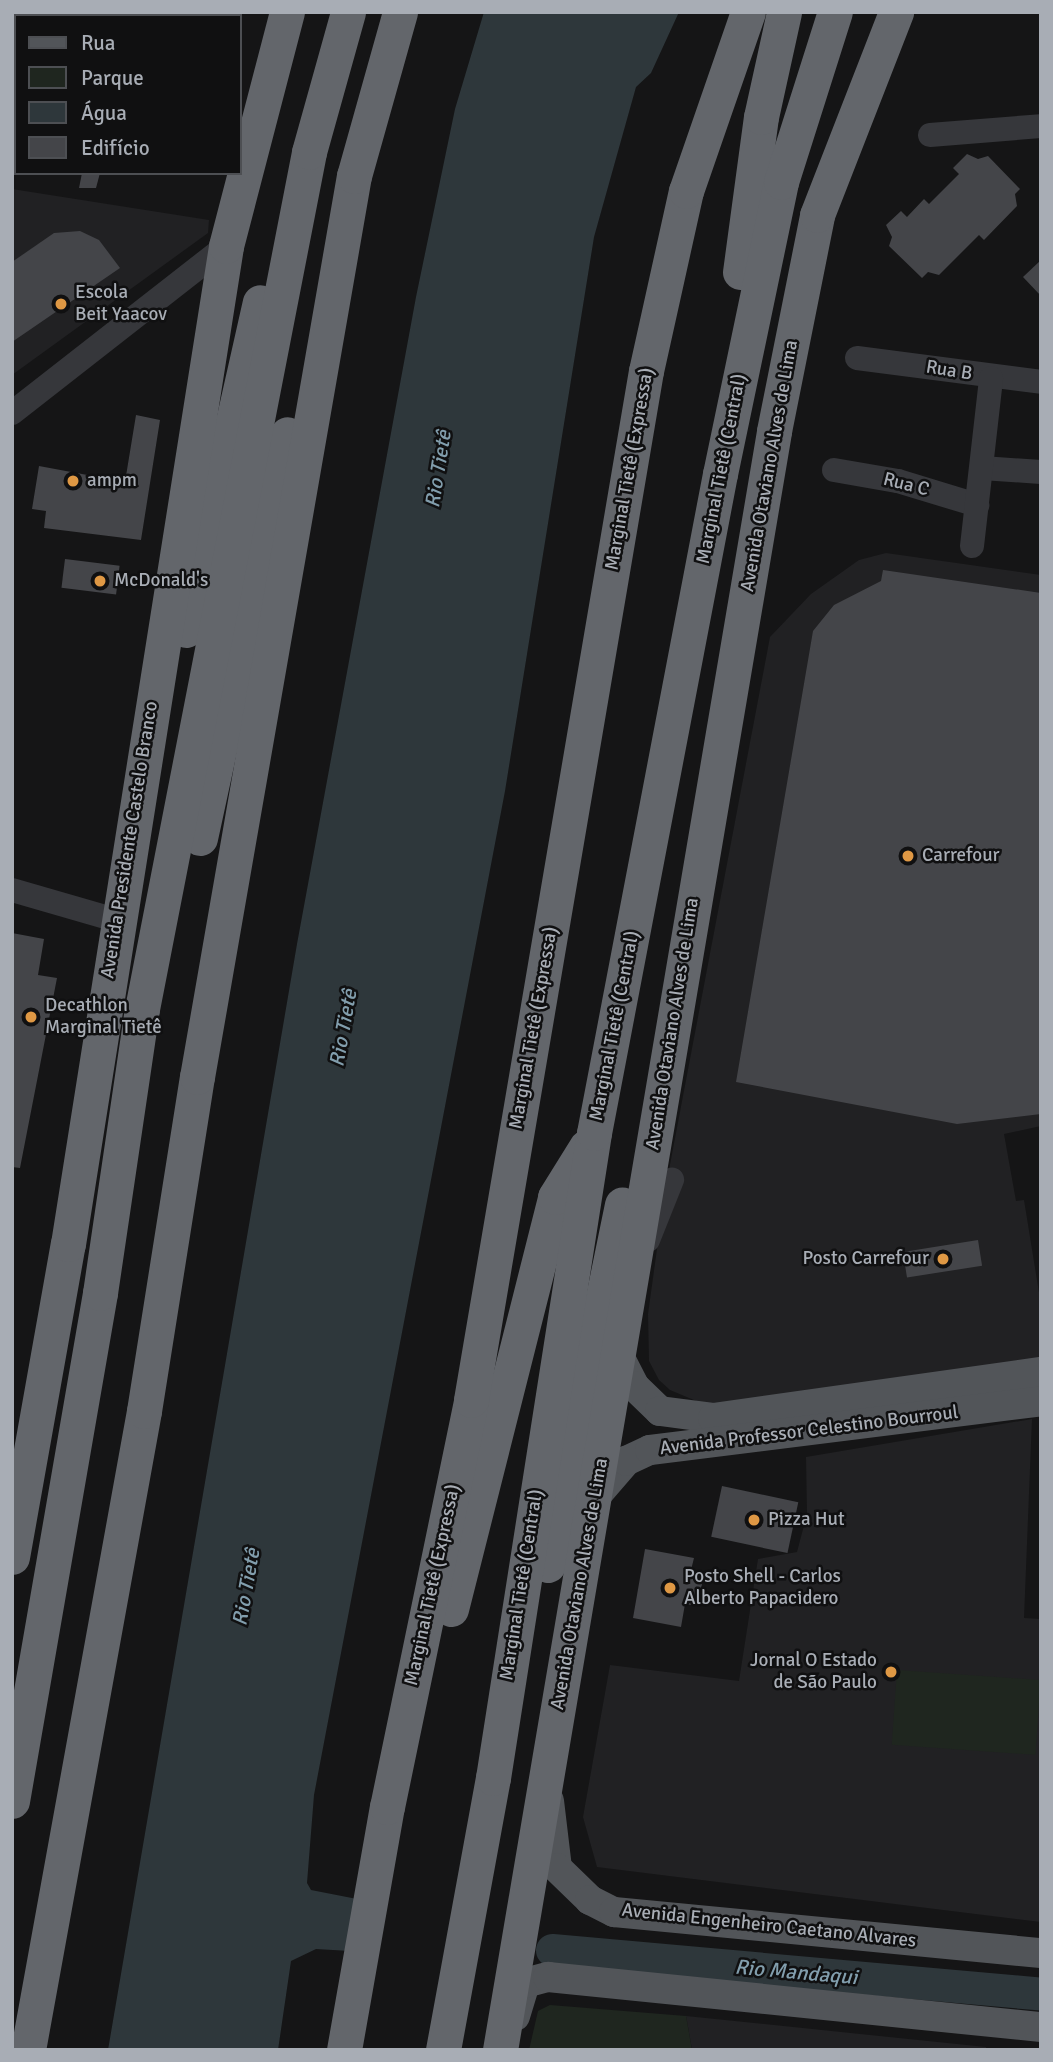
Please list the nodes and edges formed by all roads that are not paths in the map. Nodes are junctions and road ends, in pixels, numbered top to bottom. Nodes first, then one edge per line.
1 (288, 12) edge
2 (348, 12) edge
3 (400, 12) edge
4 (747, 12) edge
5 (784, 12) edge
6 (835, 12) edge
7 (873, 12) edge
8 (897, 12) edge
9 (1041, 126) edge
10 (930, 135) dead end
11 (300, 195) junction
12 (817, 215) junction
13 (226, 246) junction
14 (169, 294) junction
15 (328, 328) junction
16 (211, 336) junction
17 (857, 358) dead end
18 (991, 378) junction
19 (1041, 382) edge
20 (12, 413) edge
21 (982, 468) junction
22 (834, 470) dead end
23 (1041, 472) edge
24 (720, 474) junction
25 (977, 505) junction
26 (972, 546) dead end
27 (130, 830) junction
28 (12, 890) edge
29 (116, 920) junction
30 (662, 1079) junction
31 (594, 1133) junction
32 (118, 1164) junction
33 (672, 1180) dead end
34 (635, 1269) junction
35 (620, 1358) junction
36 (1041, 1372) edge
37 (842, 1397) junction
38 (1041, 1401) edge
39 (878, 1410) junction
40 (660, 1411) junction
41 (816, 1428) junction
42 (650, 1450) junction
43 (595, 1497) junction
44 (12, 1557) edge
45 (493, 1778) junction
46 (545, 1784) junction
47 (12, 1801) edge
48 (387, 1807) junction
49 (1041, 1953) edge
50 (1041, 2027) edge
51 (501, 2042) edge
52 (28, 2050) edge
53 (344, 2050) edge
54 (443, 2050) edge

1 - 13 highway, Avenida Presidente Castelo Branco
2 - 11 highway
3 - 15 highway
4 - 48 highway, Marginal Tietê (Expressa)
5 - 24 highway
6 - 24 highway, Marginal Tietê (Central)
7 - 12 highway
8 - 12 highway, Avenida Otaviano Alves de Lima
9 - 10 street
11 - 27 highway
11 - 32 highway
12 - 30 highway, Avenida Otaviano Alves de Lima
13 - 14 street
13 - 16 highway, Avenida Presidente Castelo Branco
14 - 16 street
14 - 20 street
15 - 32 highway
15 - 52 highway
16 - 27 highway, Avenida Presidente Castelo Branco
17 - 18 street, Rua B
18 - 19 street, Rua B
18 - 21 street
21 - 23 street
21 - 25 street
22 - 25 street, Rua C
24 - 31 highway, Marginal Tietê (Central)
25 - 26 street
27 - 29 highway, Avenida Presidente Castelo Branco
28 - 29 street
29 - 44 highway, Avenida Presidente Castelo Branco
30 - 34 highway, Avenida Otaviano Alves de Lima
30 - 45 highway
31 - 45 highway, Marginal Tietê (Central)
31 - 48 highway
32 - 47 highway
33 - 34 street
34 - 35 highway, Avenida Otaviano Alves de Lima
35 - 40 main road, Avenida Professor Celestino Bourroul
35 - 43 highway, Avenida Otaviano Alves de Lima
36 - 39 main road, Avenida Professor Celestino Bourroul
37 - 39 main road, Avenida Professor Celestino Bourroul
37 - 40 main road, Avenida Professor Celestino Bourroul
37 - 41 main road
38 - 39 main road, Avenida Professor Celestino Bourroul
39 - 41 main road, Avenida Professor Celestino Bourroul
40 - 42 main road
41 - 42 main road, Avenida Professor Celestino Bourroul
42 - 43 main road, Avenida Professor Celestino Bourroul
43 - 46 highway, Avenida Otaviano Alves de Lima
45 - 54 highway, Marginal Tietê (Central)
46 - 49 main road, Avenida Engenheiro Caetano Alvares
46 - 51 highway, Avenida Otaviano Alves de Lima
48 - 53 highway, Marginal Tietê (Expressa)
50 - 51 main road

